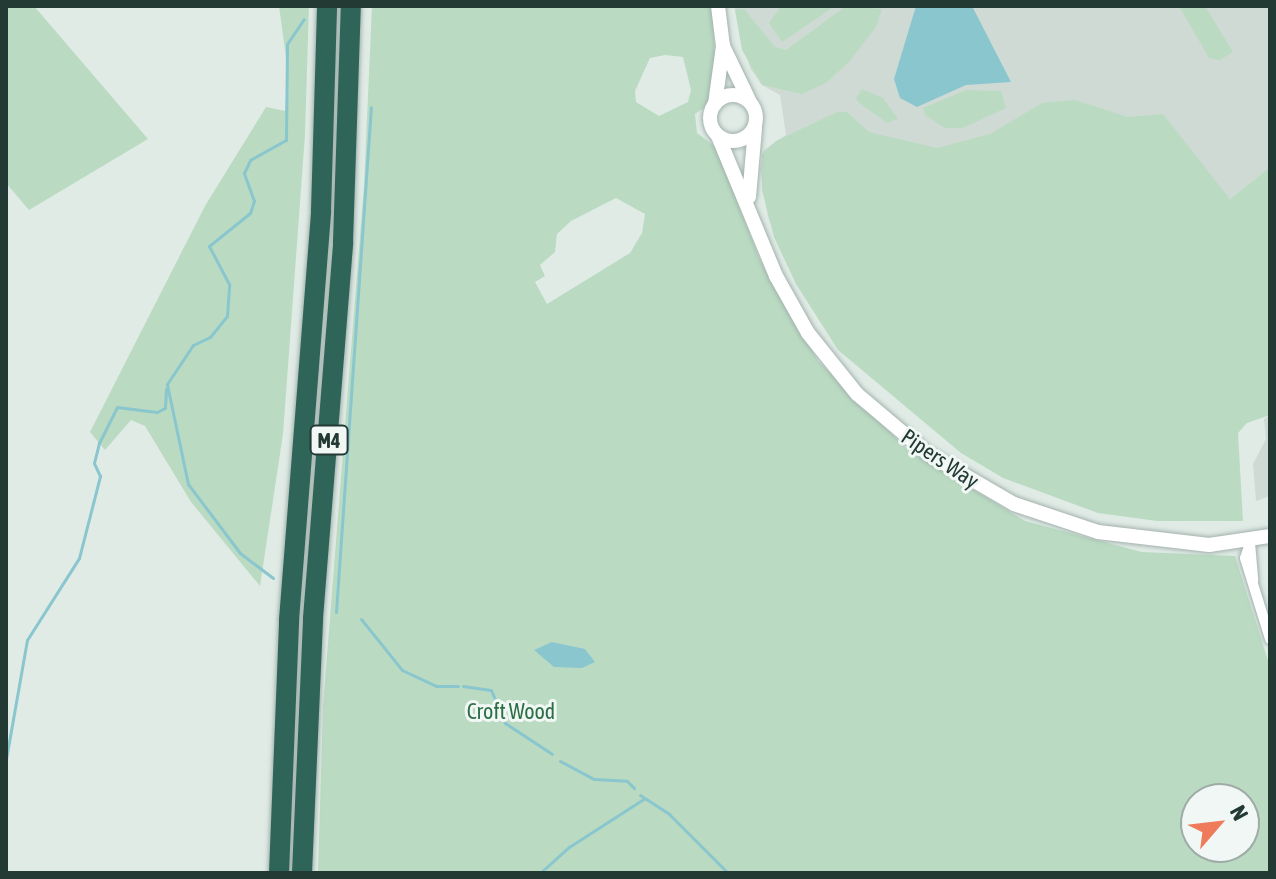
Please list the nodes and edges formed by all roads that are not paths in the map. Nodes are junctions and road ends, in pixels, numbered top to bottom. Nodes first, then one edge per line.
1 (327, 6) edge
2 (351, 6) edge
3 (718, 6) edge
4 (723, 46) junction
5 (749, 100) junction
6 (715, 104) junction
7 (755, 128) junction
8 (718, 136) junction
9 (749, 201) junction
10 (1270, 536) edge
11 (1250, 543) junction
12 (1270, 545) edge
13 (1270, 639) edge
14 (279, 873) edge
15 (302, 873) edge

1 - 14 highway, M4
2 - 15 highway, M4
3 - 4 main road
4 - 5 main road
4 - 6 main road
5 - 6 main road
5 - 7 main road
6 - 8 main road
7 - 8 main road
7 - 9 main road, Pipers Way
8 - 9 main road, Pipers Way
9 - 11 main road, Pipers Way
10 - 11 main road, Pipers Way
11 - 12 main road, Pipers Way
11 - 13 street

